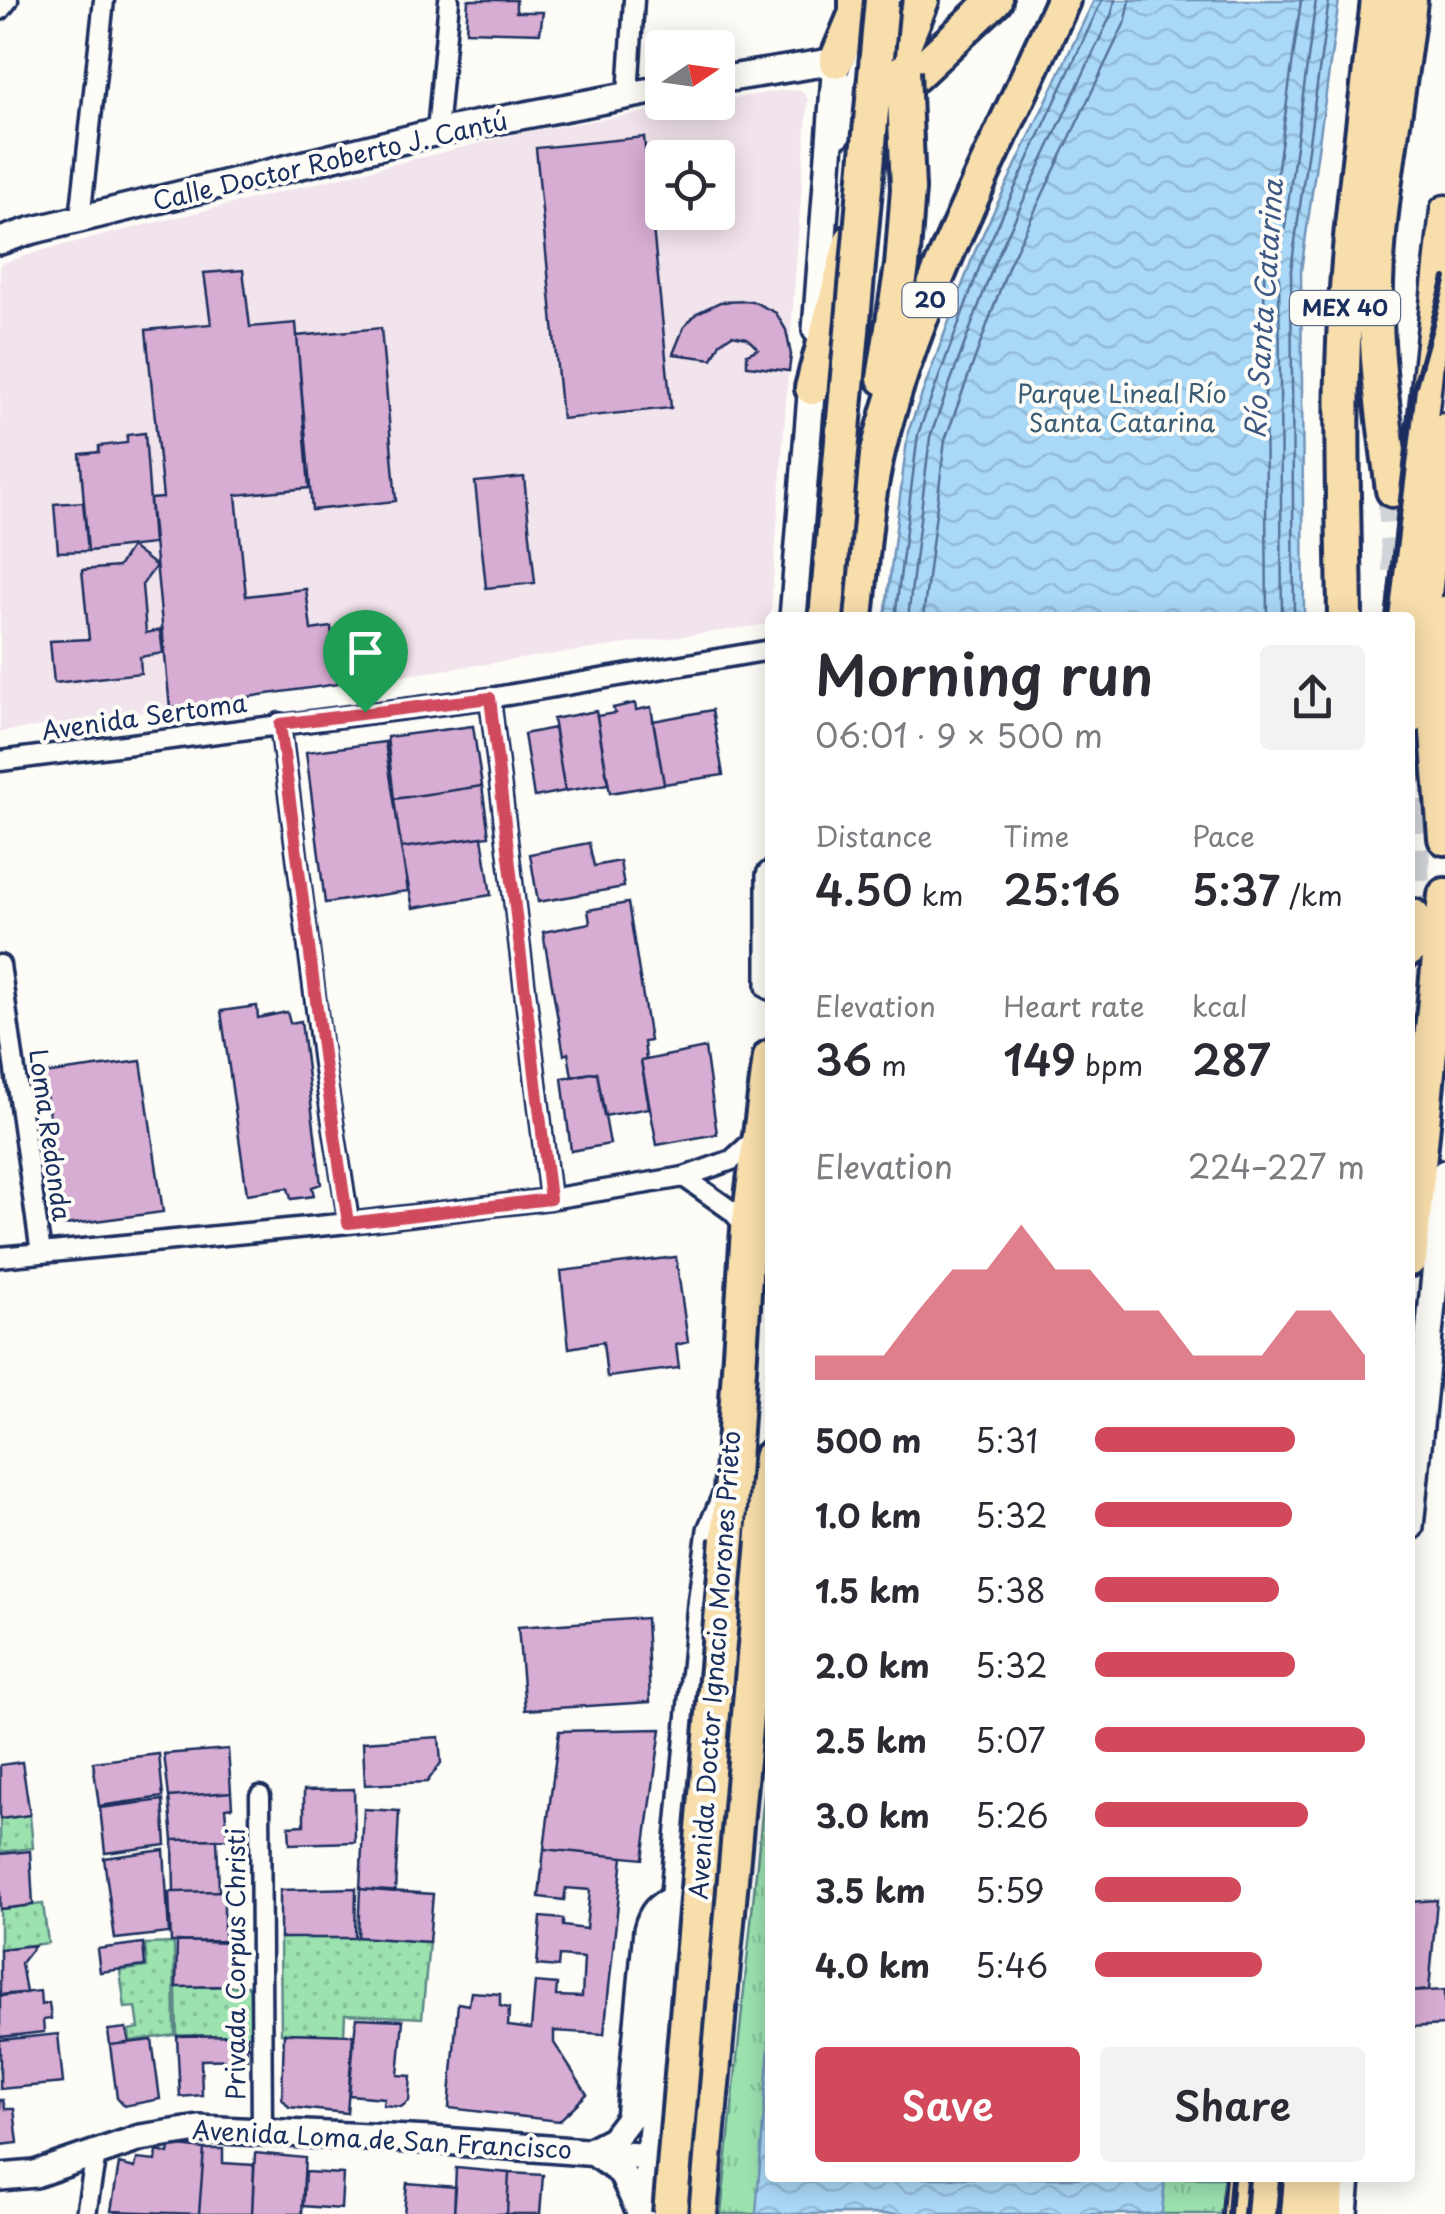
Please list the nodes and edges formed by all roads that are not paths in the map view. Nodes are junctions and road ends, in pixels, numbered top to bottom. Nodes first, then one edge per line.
1 (8, 0) edge
2 (104, 0) edge
3 (449, 0) edge
4 (634, 0) edge
5 (836, 0) edge
6 (856, 0) edge
7 (882, 0) edge
8 (921, 0) edge
9 (995, 0) edge
10 (1064, 0) edge
11 (1378, 0) edge
12 (0, 10) edge
13 (1409, 10) edge
14 (836, 61) junction
15 (909, 73) junction
16 (735, 77) edge
17 (645, 92) edge
18 (628, 95) junction
19 (1366, 109) junction
20 (437, 132) junction
21 (830, 154) junction
22 (862, 203) dead end
23 (1445, 210) edge
24 (1380, 217) junction
25 (80, 219) junction
26 (0, 241) edge
27 (812, 388) junction
28 (1445, 430) edge
29 (877, 456) junction
30 (1392, 490) tunnel mouth
31 (793, 612) edge
32 (827, 612) edge
33 (857, 612) edge
34 (1344, 612) edge
35 (1403, 612) edge
36 (1445, 613) edge
37 (765, 651) edge
38 (1415, 676) edge
39 (490, 698) junction
40 (280, 724) junction
41 (0, 762) edge
42 (1444, 780) edge
43 (1445, 838) edge
44 (1445, 895) edge
45 (0, 965) edge
46 (765, 1088) edge
47 (757, 1137) junction
48 (1445, 1173) edge
49 (684, 1178) junction
50 (550, 1199) junction
51 (1415, 1208) edge
52 (348, 1223) junction
53 (748, 1229) junction
54 (41, 1254) junction
55 (0, 1258) edge
56 (1415, 1476) edge
57 (731, 1484) junction
58 (765, 1512) edge
59 (260, 1796) dead end
60 (674, 1899) junction
61 (262, 2132) junction
62 (590, 2150) junction
63 (96, 2154) junction
64 (650, 2157) junction
65 (0, 2177) edge
66 (1243, 2182) edge
67 (1264, 2182) edge
68 (1301, 2182) edge
69 (1329, 2182) edge
70 (1348, 2182) edge
71 (86, 2214) edge
72 (642, 2214) edge
73 (670, 2214) edge
74 (682, 2214) edge
75 (700, 2214) edge
76 (1240, 2214) edge
77 (1261, 2214) edge
78 (1298, 2214) edge
79 (1325, 2214) edge
80 (1344, 2214) edge

1 - 12 street
2 - 25 street
3 - 20 street
4 - 18 street
5 - 14 highway
6 - 14 highway
7 - 32 highway, bridge
8 - 15 highway
8 - 21 street
9 - 15 highway
10 - 29 highway, 20
11 - 19 highway, MEX 40
13 - 19 highway
13 - 24 highway, MEX 40
14 - 16 street
14 - 21 street
15 - 29 highway, bridge
17 - 18 street, Calle Doctor Roberto J. Cantú
18 - 20 street, Calle Doctor Roberto J. Cantú
19 - 24 highway
19 - 34 highway, MEX 40
20 - 25 street, Calle Doctor Roberto J. Cantú
21 - 27 street
22 - 27 highway
23 - 35 main road
24 - 30 highway, MEX 40
25 - 26 street, Calle Doctor Roberto J. Cantú
27 - 31 street
28 - 38 highway
29 - 33 highway, 20
36 - 42 highway
37 - 39 street, Avenida Sertoma
39 - 40 street, Avenida Sertoma
39 - 50 street
40 - 41 street, Avenida Sertoma
40 - 52 street
42 - 43 highway
44 - 51 highway
45 - 54 street, Loma Redonda
46 - 47 highway, Avenida Doctor Ignacio Morones Prieto
47 - 49 street
47 - 53 highway, Avenida Doctor Ignacio Morones Prieto
48 - 56 street
49 - 50 street
49 - 53 street
50 - 52 street
52 - 54 street
53 - 57 highway, Avenida Doctor Ignacio Morones Prieto
54 - 55 street
57 - 60 street
57 - 73 highway, Avenida Doctor Ignacio Morones Prieto, bridge
58 - 75 highway, Avenida Doctor Ignacio Morones Prieto
59 - 61 street, Privada Corpus Christi
60 - 62 street
60 - 64 street
61 - 62 street, Avenida Loma de San Francisco
61 - 63 street, Avenida Loma de San Francisco
62 - 64 street, Avenida Loma de San Francisco
62 - 72 street
63 - 65 street, Avenida Loma de San Francisco
63 - 71 street
64 - 72 street
64 - 74 highway
66 - 76 highway
67 - 77 main road
68 - 78 highway
69 - 79 highway
70 - 80 street

